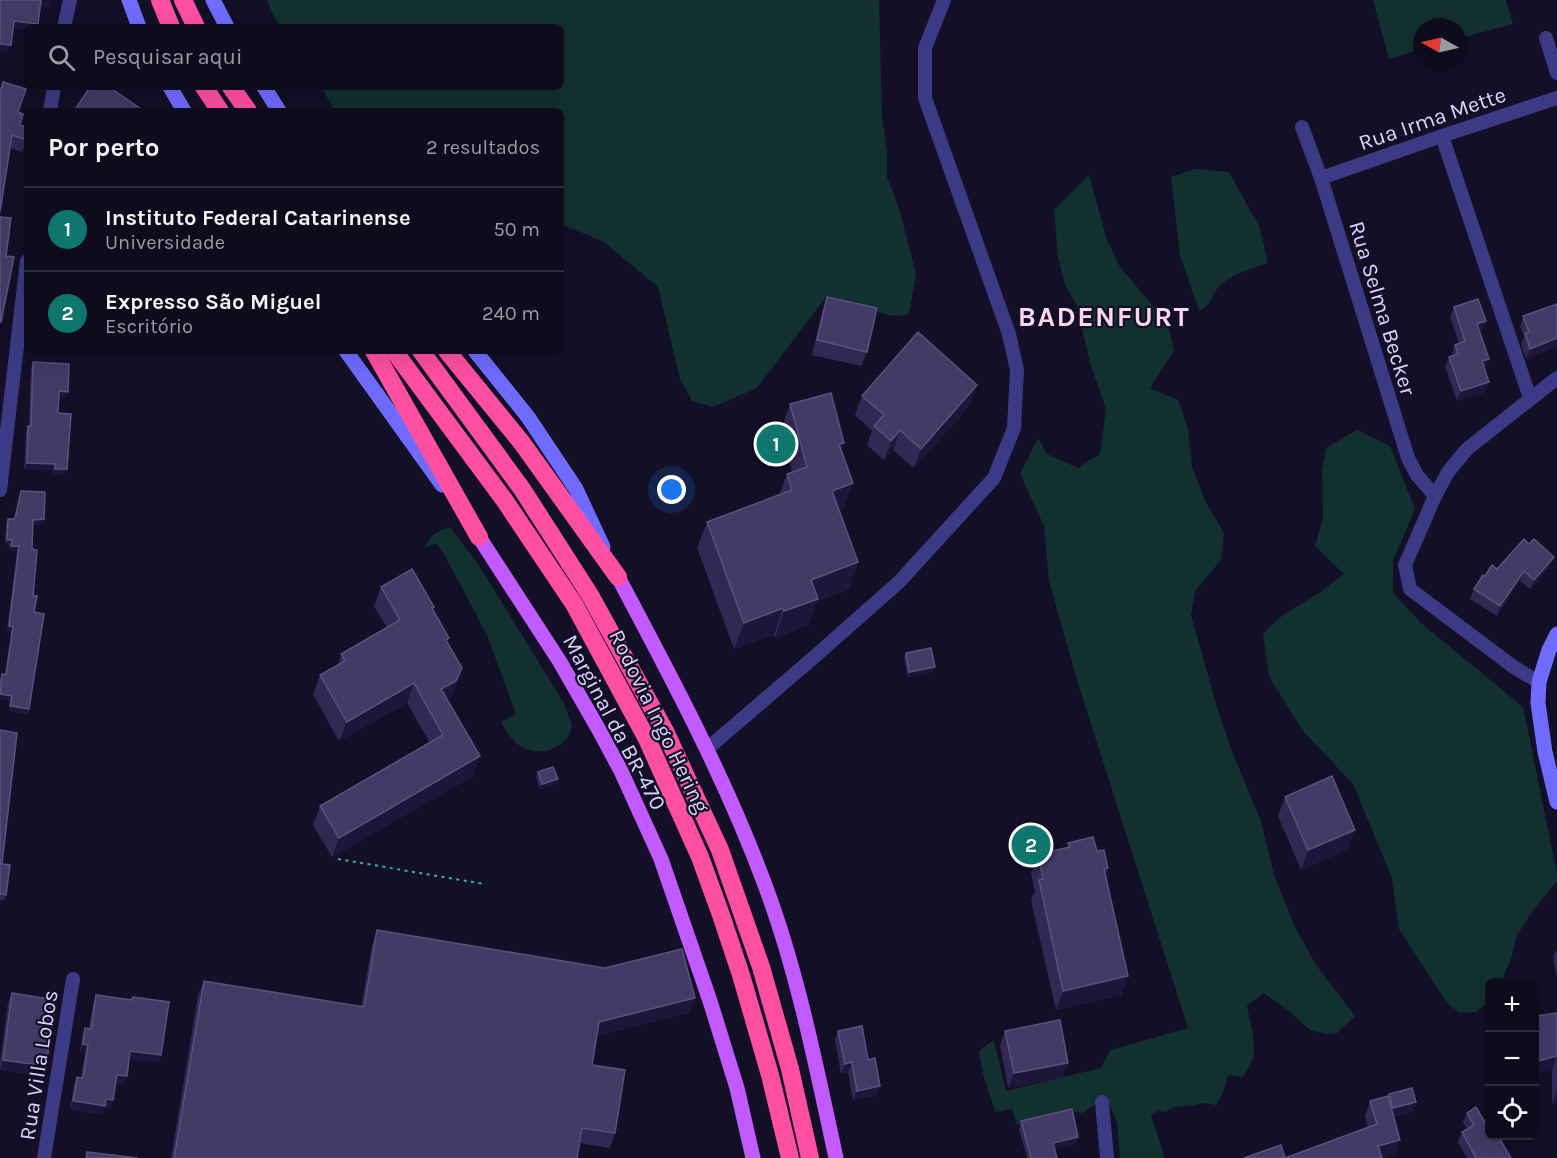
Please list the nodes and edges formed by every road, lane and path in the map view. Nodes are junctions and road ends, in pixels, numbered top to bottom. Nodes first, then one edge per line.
1 (70, 0) edge
2 (129, 0) edge
3 (160, 0) edge
4 (183, 0) edge
5 (213, 0) edge
6 (944, 0) edge
7 (65, 24) edge
8 (138, 24) edge
9 (170, 24) edge
10 (195, 24) edge
11 (225, 24) edge
12 (1546, 38) dead end
13 (1557, 73) edge
14 (56, 90) edge
15 (172, 90) edge
16 (206, 90) edge
17 (233, 90) edge
18 (266, 90) edge
19 (1557, 98) edge
20 (51, 108) edge
21 (182, 108) edge
22 (218, 108) edge
23 (246, 108) edge
24 (277, 108) edge
25 (1302, 127) dead end
26 (1442, 136) junction
27 (1321, 178) junction
28 (24, 286) edge
29 (348, 354) edge
30 (376, 354) edge
31 (396, 354) edge
32 (423, 354) edge
33 (449, 354) edge
34 (477, 354) edge
35 (1557, 378) edge
36 (1530, 398) junction
37 (1, 481) edge
38 (1435, 496) junction
39 (479, 537) junction
40 (618, 577) junction
41 (1557, 634) edge
42 (1539, 682) junction
43 (707, 749) junction
44 (1557, 802) edge
45 (338, 860) dead end
46 (484, 884) dead end
47 (73, 979) dead end
48 (1102, 1102) dead end
49 (44, 1158) edge
50 (753, 1158) edge
51 (790, 1158) edge
52 (810, 1158) edge
53 (836, 1158) edge
54 (1107, 1158) edge

1 - 7 street
2 - 8 main road
3 - 9 highway
4 - 10 highway
5 - 11 main road
6 - 43 street
12 - 13 street
14 - 20 street
15 - 21 main road
16 - 22 highway
17 - 23 highway
18 - 24 main road
19 - 26 street, Rua Irma Mette
25 - 27 street, Rua Selma Becker
26 - 27 street, Rua Irma Mette
26 - 36 street
27 - 38 street, Rua Selma Becker
28 - 37 street
29 - 39 main road, Marginal da BR-470
30 - 39 highway
31 - 51 highway, Rodovia Ingo Hering
32 - 52 highway, Rodovia Ingo Hering
33 - 40 highway
34 - 40 main road
35 - 36 street
36 - 38 street
38 - 42 street
39 - 50 main road, Marginal da BR-470
40 - 43 main road
41 - 42 main road
42 - 44 main road
43 - 53 main road
45 - 46 path
47 - 49 street, Rua Villa Lobos
48 - 54 street

